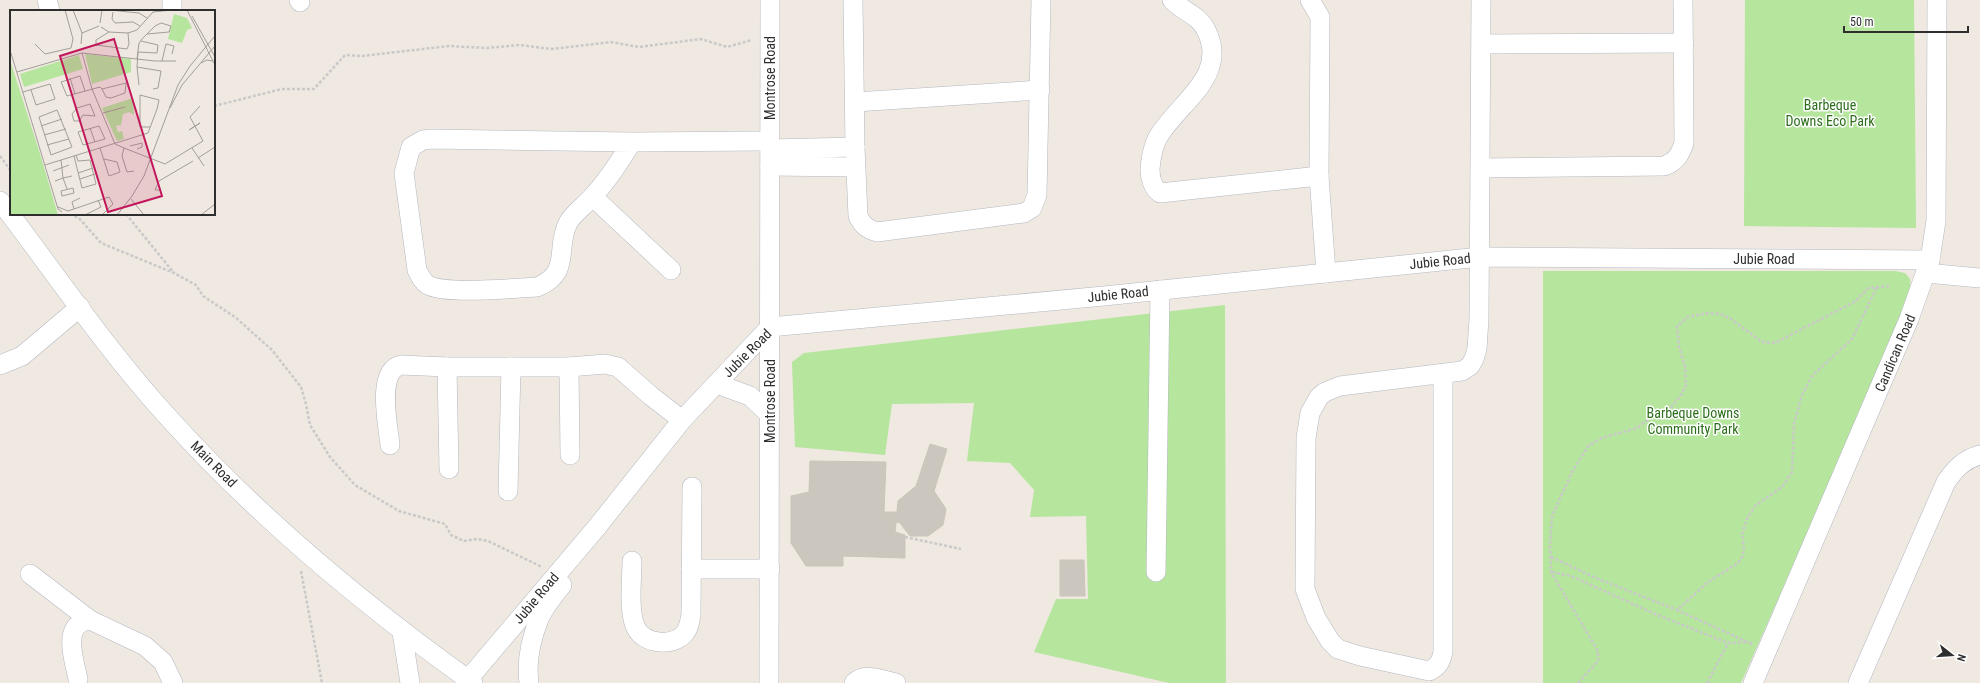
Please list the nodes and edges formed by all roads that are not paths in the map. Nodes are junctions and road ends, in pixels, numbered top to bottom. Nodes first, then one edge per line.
1 (47, 0) edge
2 (770, 0) edge
3 (853, 0) edge
4 (1041, 0) edge
5 (1172, 0) edge
6 (1310, 0) edge
7 (1481, 0) edge
8 (1683, 0) edge
9 (1937, 0) edge
10 (50, 10) edge
11 (1684, 43) junction
12 (1482, 44) junction
13 (1040, 90) junction
14 (855, 102) junction
15 (632, 142) junction
16 (854, 147) junction
17 (770, 152) junction
18 (856, 167) junction
19 (1481, 168) junction
20 (1319, 176) junction
21 (593, 197) junction
22 (0, 201) edge
23 (10, 214) edge
24 (11, 215) edge
25 (1480, 257) junction
26 (1928, 266) junction
27 (670, 270) dead end
28 (1326, 273) junction
29 (1980, 278) edge
30 (1160, 290) junction
31 (80, 307) junction
32 (770, 327) junction
33 (0, 365) edge
34 (448, 367) junction
35 (511, 367) junction
36 (569, 367) junction
37 (1443, 374) junction
38 (717, 384) junction
39 (770, 415) junction
40 (682, 420) junction
41 (390, 445) dead end
42 (570, 455) dead end
43 (1980, 455) edge
44 (449, 469) dead end
45 (692, 487) dead end
46 (508, 491) dead end
47 (596, 527) junction
48 (632, 561) dead end
49 (691, 569) junction
50 (770, 569) junction
51 (1156, 572) dead end
52 (30, 574) dead end
53 (90, 620) junction
54 (402, 632) junction
55 (78, 679) dead end
56 (468, 682) edge
57 (173, 683) edge
58 (410, 683) edge
59 (528, 683) edge
60 (769, 683) edge
61 (854, 683) edge
62 (896, 683) edge
63 (1753, 683) edge
64 (1858, 683) edge

1 - 10 street
2 - 17 street, Montrose Road
3 - 14 street
4 - 13 street
5 - 20 street
6 - 20 street
7 - 12 street
8 - 11 street
9 - 26 street, Candican Road
11 - 12 street
11 - 19 street
12 - 19 street
13 - 14 street
13 - 18 street
14 - 16 street
15 - 17 street
15 - 21 street
15 - 21 street
16 - 17 street
16 - 18 street
17 - 18 street
17 - 32 street, Montrose Road
19 - 25 street
20 - 28 street
21 - 27 street
22 - 23 street, Main Road
24 - 31 street, Main Road
25 - 26 street, Jubie Road
25 - 28 street, Jubie Road
25 - 37 street
26 - 29 street, Jubie Road
26 - 63 street, Candican Road
28 - 30 street, Jubie Road
30 - 32 street, Jubie Road
30 - 51 street
31 - 33 street
31 - 54 street, Main Road
32 - 38 street, Jubie Road
32 - 39 street, Montrose Road
34 - 35 street
34 - 41 street
34 - 44 street
35 - 36 street
35 - 46 street
36 - 40 street
36 - 42 street
37 - 37 street
38 - 39 street
38 - 40 street, Jubie Road
39 - 50 street, Montrose Road
40 - 47 street, Jubie Road
43 - 64 street
45 - 49 street
47 - 56 street, Jubie Road
47 - 59 street
48 - 49 street
49 - 50 street
50 - 60 street, Montrose Road
52 - 53 street
53 - 55 street
53 - 57 street
54 - 56 street, Main Road
54 - 58 street
61 - 62 street

